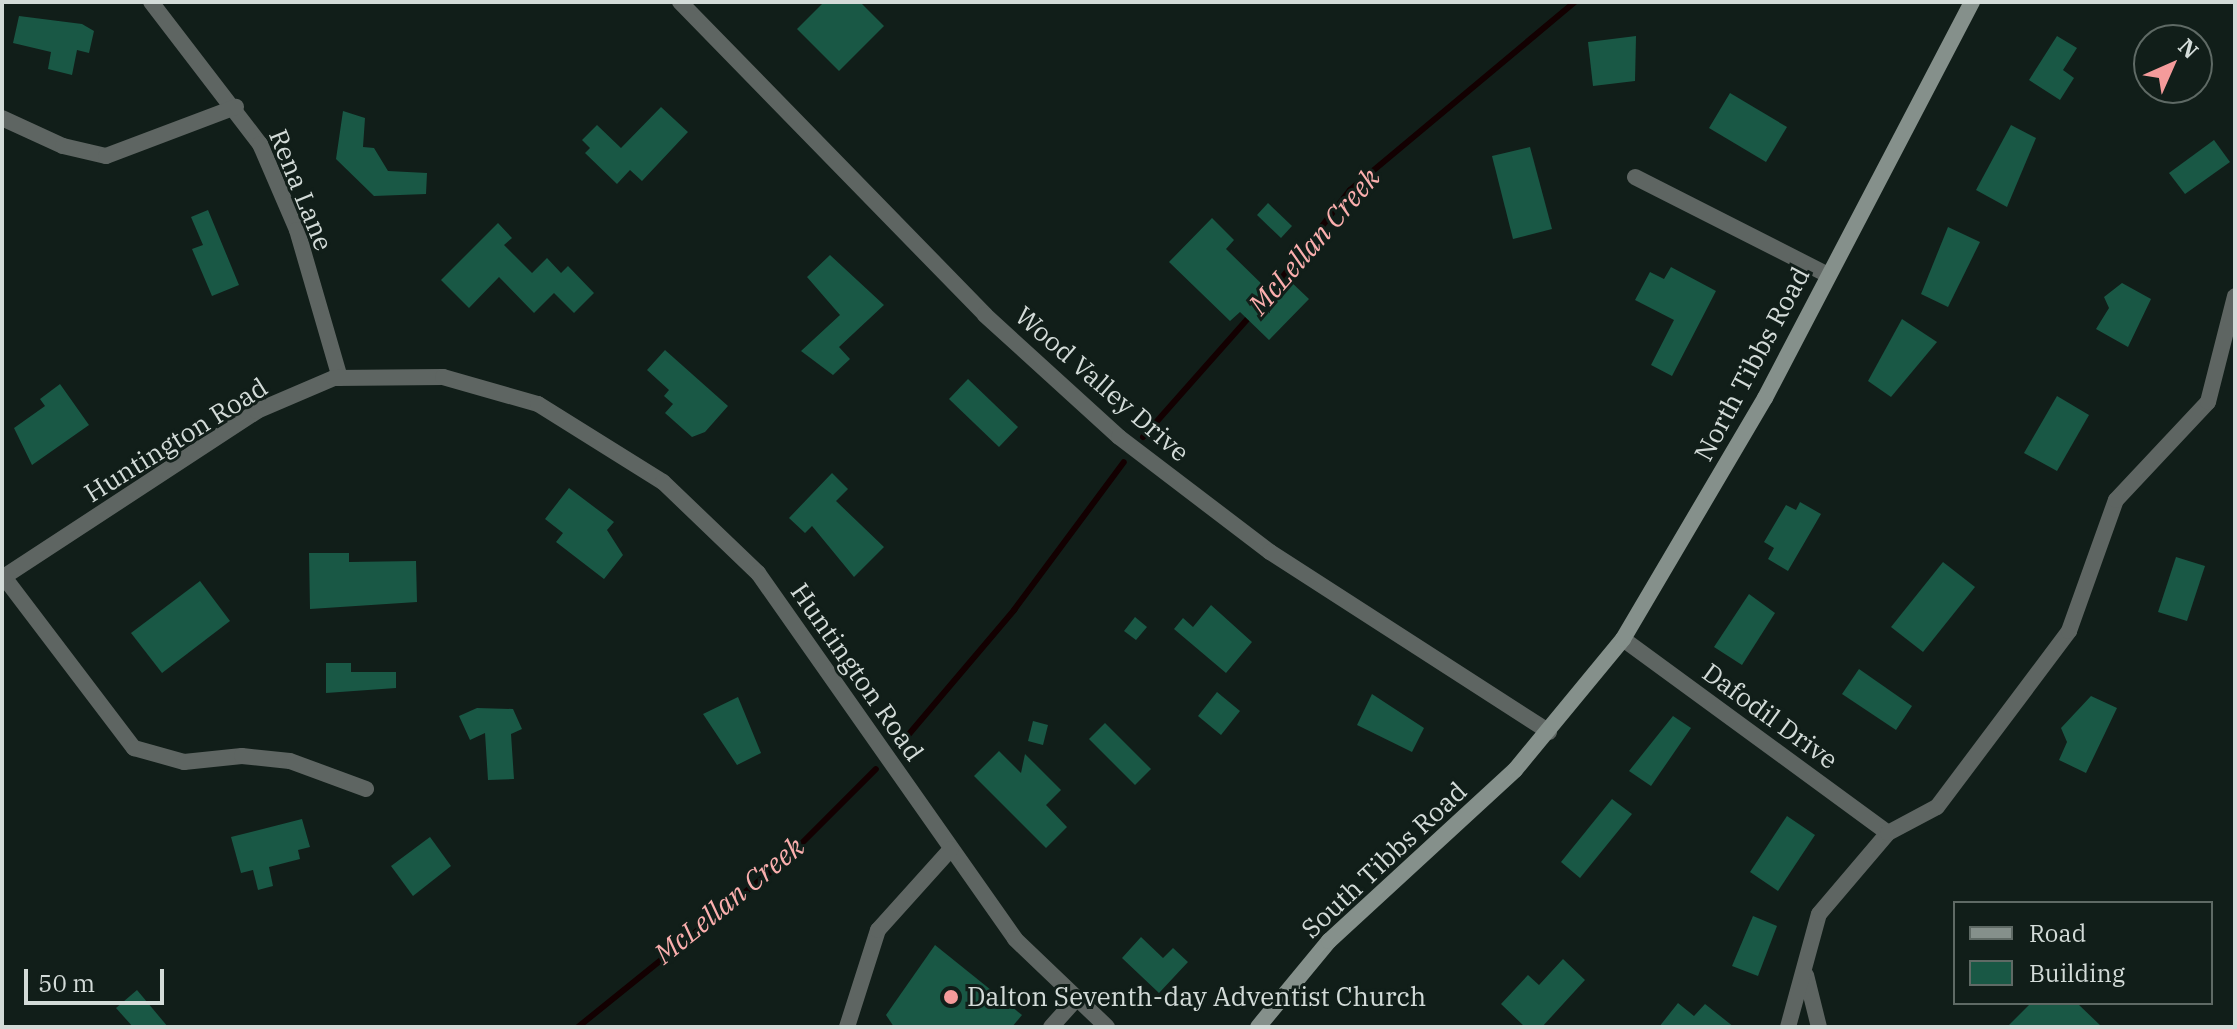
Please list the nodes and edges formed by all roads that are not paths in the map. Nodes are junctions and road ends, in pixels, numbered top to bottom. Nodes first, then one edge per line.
1 (151, 2) edge
2 (680, 2) edge
3 (1970, 3) edge
4 (236, 107) junction
5 (2, 118) edge
6 (1635, 177) dead end
7 (1826, 274) junction
8 (2235, 296) edge
9 (340, 378) junction
10 (3, 578) edge
11 (1623, 639) junction
12 (1549, 732) junction
13 (366, 789) dead end
14 (1888, 833) junction
15 (951, 849) junction
16 (1806, 975) junction
17 (1077, 998) junction
18 (847, 1027) edge
19 (1051, 1027) edge
20 (1107, 1027) edge
21 (1258, 1027) edge
22 (1788, 1027) edge
23 (1819, 1027) edge

1 - 4 street, Rena Lane
2 - 12 street, Wood Valley Drive
3 - 7 street, North Tibbs Road
4 - 5 street
4 - 9 street, Rena Lane
6 - 7 street
7 - 11 street, North Tibbs Road
8 - 14 street
9 - 10 street, Huntington Road
9 - 15 street, Huntington Road
10 - 13 street
11 - 12 street, North Tibbs Road
11 - 14 street, Dafodil Drive
12 - 21 street, South Tibbs Road
14 - 16 street
15 - 17 street, Huntington Road
15 - 18 street
16 - 22 street
16 - 23 street
17 - 19 street
17 - 20 street, Huntington Road

